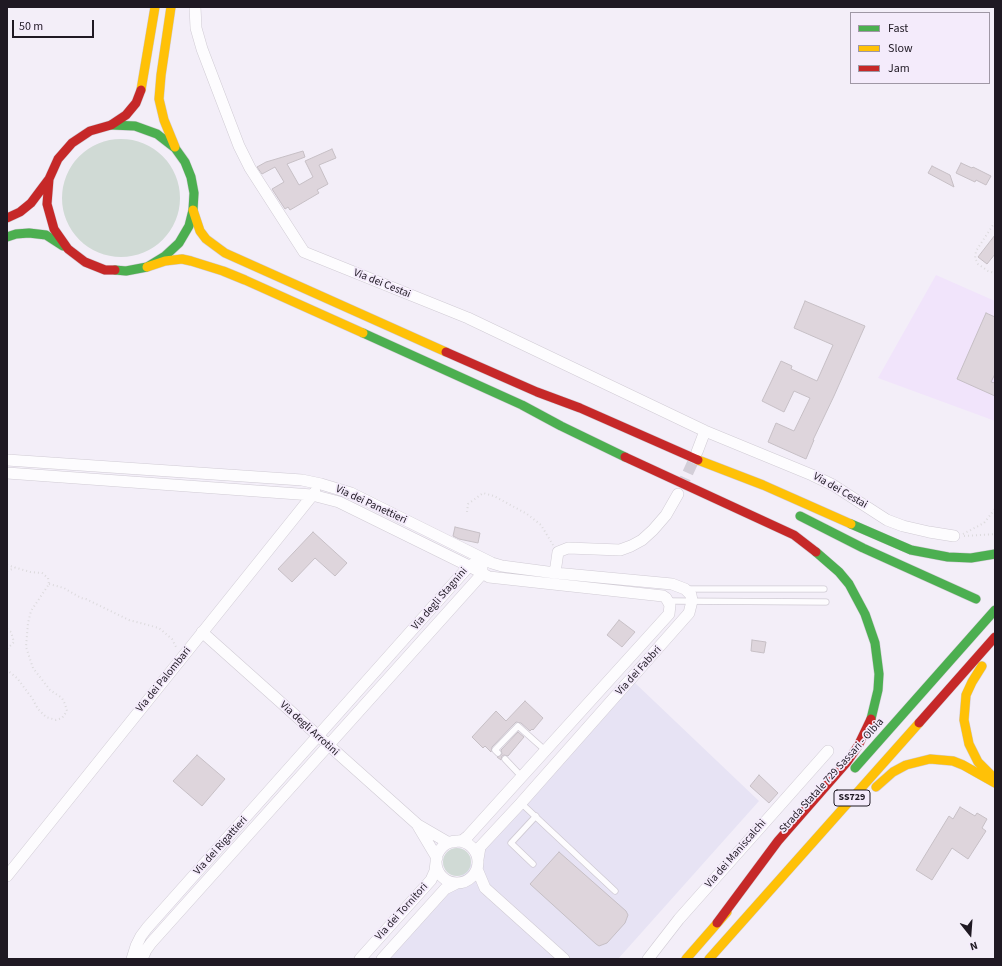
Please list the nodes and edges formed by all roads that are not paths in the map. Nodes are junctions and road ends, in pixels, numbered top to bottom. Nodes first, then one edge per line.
1 (155, 7) edge
2 (171, 7) edge
3 (195, 7) edge
4 (111, 125) junction
5 (175, 148) junction
6 (49, 179) junction
7 (193, 210) junction
8 (7, 218) edge
9 (7, 237) edge
10 (68, 249) junction
11 (147, 266) junction
12 (537, 392) junction
13 (522, 405) junction
14 (705, 431) junction
15 (697, 452) tunnel mouth
16 (7, 460) edge
17 (663, 464) dead end
18 (7, 473) edge
19 (713, 476) dead end
20 (321, 484) junction
21 (678, 494) tunnel mouth
22 (312, 495) junction
23 (793, 517) dead end
24 (954, 536) dead end
25 (995, 554) edge
26 (483, 559) junction
27 (469, 566) junction
28 (555, 573) junction
29 (482, 574) junction
30 (685, 589) junction
31 (824, 589) dead end
32 (976, 600) dead end
33 (669, 601) junction
34 (692, 602) junction
35 (826, 602) dead end
36 (995, 610) edge
37 (202, 632) junction
38 (995, 637) edge
39 (988, 660) dead end
40 (567, 727) junction
41 (318, 737) junction
42 (579, 738) junction
43 (327, 745) junction
44 (546, 751) junction
45 (828, 751) dead end
46 (498, 753) dead end
47 (505, 760) dead end
48 (848, 776) dead end
49 (522, 777) junction
50 (995, 779) edge
51 (995, 783) edge
52 (868, 795) dead end
53 (521, 803) junction
54 (853, 811) dead end
55 (536, 816) junction
56 (418, 826) junction
57 (452, 842) junction
58 (785, 846) dead end
59 (437, 860) junction
60 (477, 864) junction
61 (533, 864) dead end
62 (7, 876) edge
63 (778, 881) junction
64 (461, 882) junction
65 (485, 888) junction
66 (615, 891) dead end
67 (717, 923) junction
68 (132, 959) edge
69 (142, 959) edge
70 (360, 959) edge
71 (382, 959) edge
72 (564, 959) edge
73 (648, 959) edge
74 (686, 959) edge
75 (709, 959) edge

1 - 4 main road
2 - 5 main road
3 - 14 street, Via dei Cestai
4 - 5 main road
4 - 6 main road
5 - 7 main road
6 - 8 main road
6 - 10 main road
7 - 11 main road
7 - 12 main road
9 - 10 main road
10 - 11 main road
11 - 13 main road
12 - 19 main road
12 - 25 main road
13 - 17 main road
13 - 67 main road
14 - 15 street
14 - 24 street, Via dei Cestai
16 - 20 street, Via dei Panettieri
18 - 22 street, Via dei Panettieri
20 - 22 street, Via dei Palombari
20 - 26 street, Via dei Panettieri
21 - 28 street
22 - 27 street, Via dei Panettieri
22 - 37 street, Via dei Palombari
23 - 32 main road
26 - 27 street, Via degli Stagnini
26 - 28 street, Via dei Panettieri
26 - 29 street, Via degli Stagnini
27 - 29 street, Via dei Panettieri
27 - 41 street, Via degli Stagnini
28 - 30 street, Via dei Panettieri
29 - 33 street, Via dei Panettieri
29 - 43 street, Via degli Stagnini
30 - 31 lane
30 - 34 street
33 - 34 lane
33 - 40 street, Via dei Fabbri
34 - 35 lane
34 - 42 street, Via dei Fabbri
36 - 48 main road, Strada Statale 729 Sassari - Olbia / SS729
37 - 41 street, Via degli Arrotini
37 - 62 street, Via dei Palombari
38 - 63 main road, SS729
39 - 50 main road
40 - 42 street
40 - 44 street, Via dei Fabbri
41 - 43 street, Via degli Arrotini
41 - 68 street, Via dei Rigattieri
42 - 53 street, Via dei Fabbri
43 - 56 street, Via degli Arrotini
43 - 69 street, Via dei Rigattieri
44 - 46 lane
44 - 49 street, Via dei Fabbri
45 - 73 street, Via dei Maniscalchi
47 - 49 lane
49 - 57 street, Via dei Fabbri
51 - 52 main road
53 - 55 lane
53 - 60 street, Via dei Fabbri
54 - 63 main road
55 - 61 lane
55 - 66 lane
56 - 57 street
56 - 59 street
57 - 59 street
57 - 60 street
58 - 67 main road, Strada Statale 729 Sassari - Olbia
59 - 64 street
59 - 70 street, Via dei Tornitori
60 - 64 street
60 - 65 street
63 - 75 main road, SS729
64 - 65 street
64 - 71 street, Via dei Tornitori
65 - 72 street
67 - 74 main road, Strada Statale 729 Sassari - Olbia

